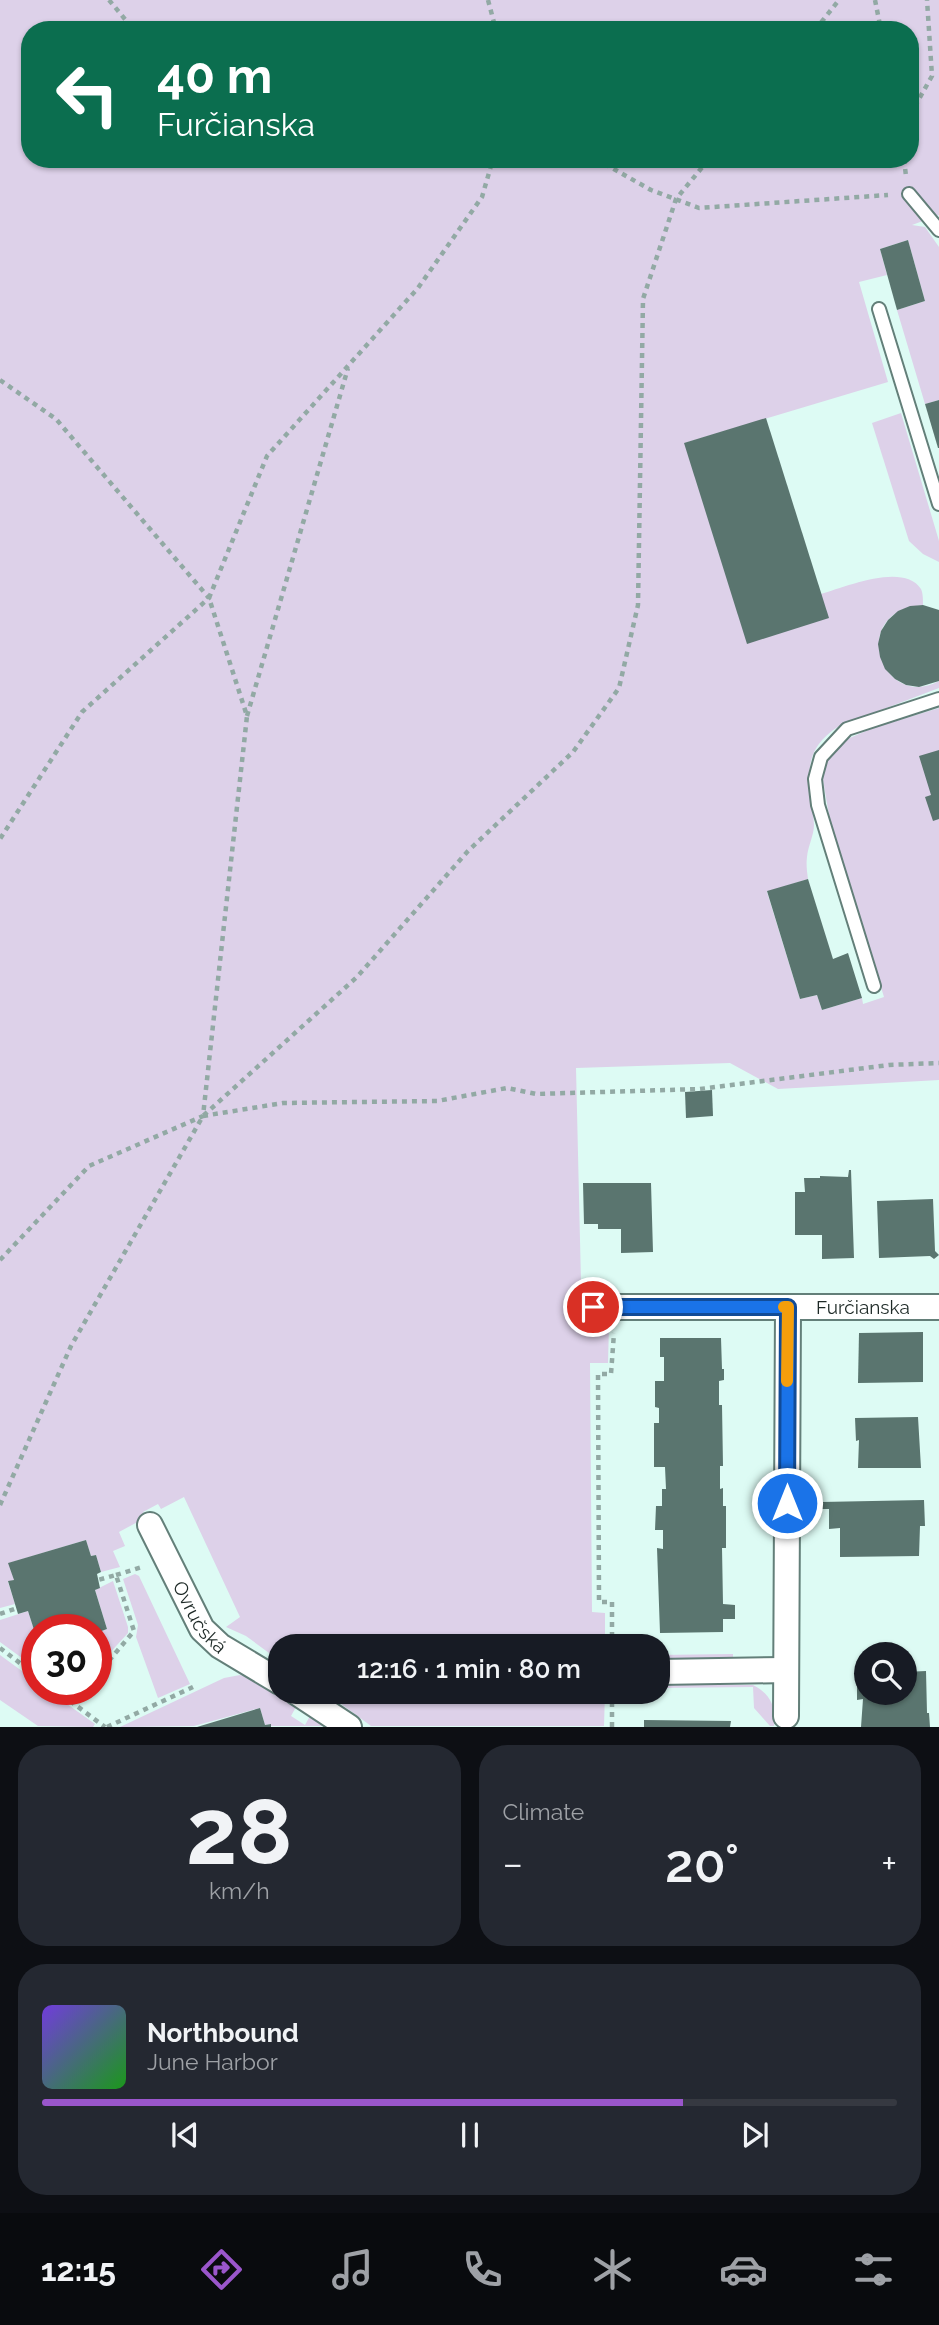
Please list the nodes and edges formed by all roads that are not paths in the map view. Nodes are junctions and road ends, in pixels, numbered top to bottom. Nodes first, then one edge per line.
1 (909, 194) road end
2 (939, 230) edge
3 (879, 309) dead end
4 (939, 504) edge
5 (939, 699) edge
6 (874, 986) dead end
7 (604, 1307) road end
8 (788, 1307) junction
9 (939, 1307) edge
10 (150, 1525) dead end
11 (786, 1670) junction
12 (670, 1672) edge
13 (268, 1675) edge
14 (314, 1704) edge
15 (786, 1716) dead end
16 (349, 1727) edge

1 - 2 lane
3 - 4 lane
5 - 6 lane
7 - 8 street, Furčianska
8 - 9 street, Furčianska
8 - 11 street, Furčianska
10 - 13 street, Ovručská
11 - 12 street
11 - 15 street, Furčianska
14 - 16 street

